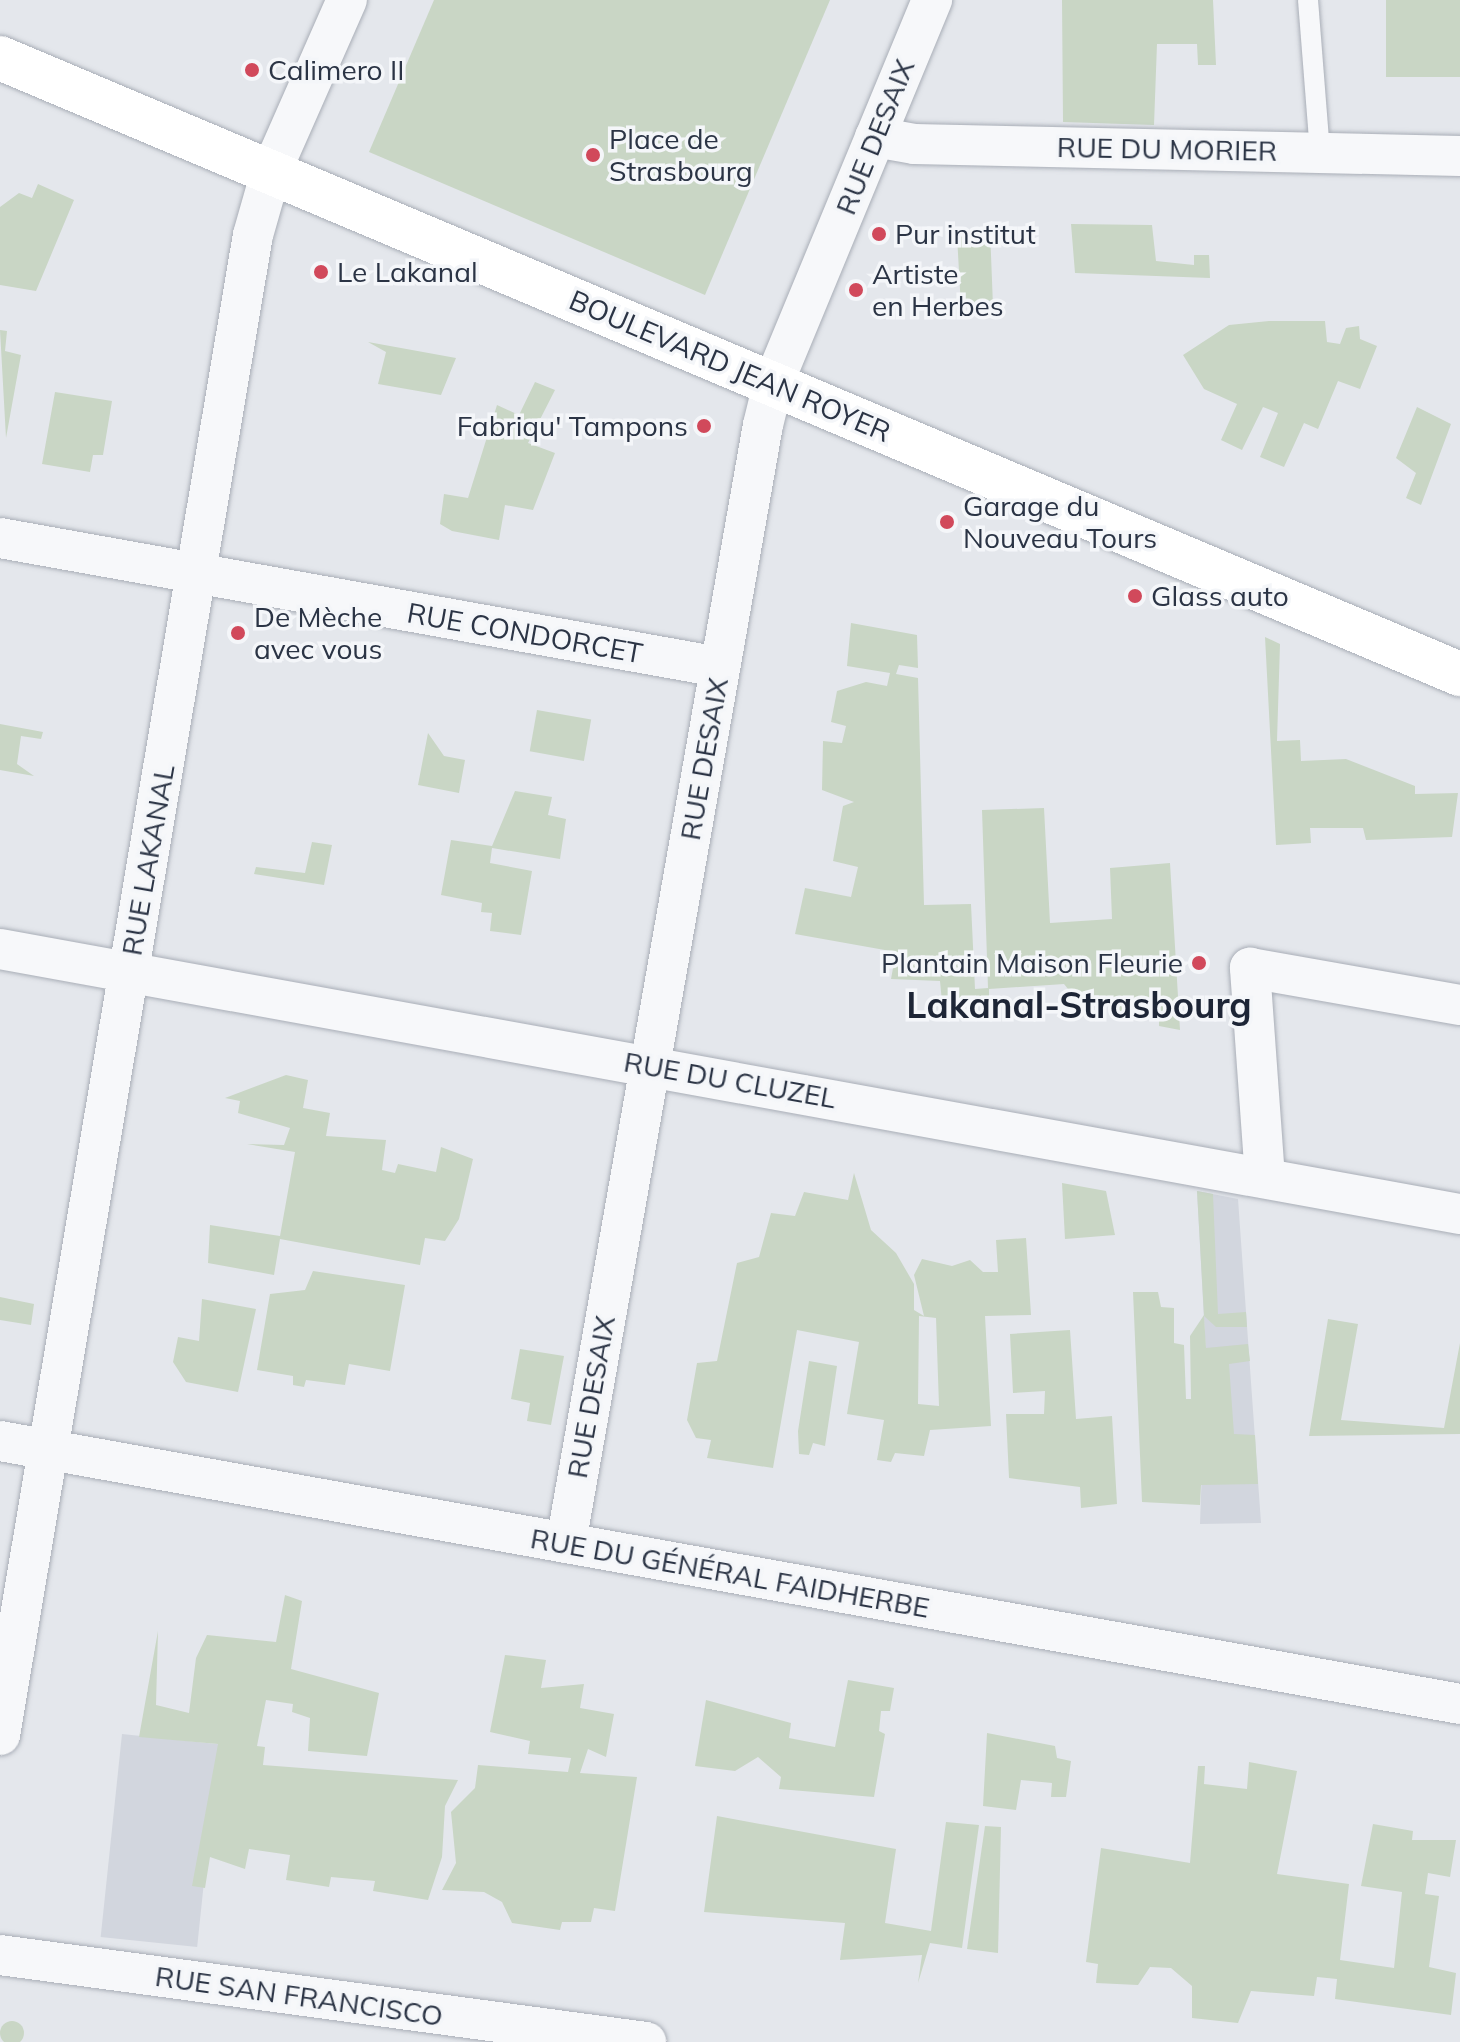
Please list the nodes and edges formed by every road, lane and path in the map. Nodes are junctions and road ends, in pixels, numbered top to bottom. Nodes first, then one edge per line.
1 (347, 0) edge
2 (932, 0) edge
3 (1308, 0) edge
4 (0, 58) edge
5 (875, 137) junction
6 (1320, 152) junction
7 (1460, 156) edge
8 (271, 172) junction
9 (773, 384) junction
10 (0, 538) edge
11 (199, 574) junction
12 (719, 667) junction
13 (1460, 674) edge
14 (0, 949) edge
15 (128, 972) junction
16 (1460, 1005) edge
17 (651, 1065) junction
18 (1265, 1178) junction
19 (1460, 1214) edge
20 (0, 1441) edge
21 (45, 1449) junction
22 (566, 1543) junction
23 (1460, 1704) edge
24 (0, 1735) edge
25 (0, 1955) edge
26 (646, 2042) edge

1 - 8 street, RUE LAKANAL
2 - 5 street, RUE DESAIX
3 - 6 lane
4 - 8 street, BOULEVARD JEAN ROYER
5 - 6 street, RUE DU MORIER
5 - 9 street, RUE DESAIX
6 - 7 street, RUE DU MORIER
8 - 9 street, BOULEVARD JEAN ROYER
8 - 11 street, RUE LAKANAL
9 - 12 street, RUE DESAIX
9 - 13 street, BOULEVARD JEAN ROYER
10 - 11 street, RUE CONDORCET
11 - 12 street, RUE CONDORCET
11 - 15 street, RUE LAKANAL
12 - 17 street, RUE DESAIX
14 - 15 street, RUE DU CLUZEL
15 - 17 street, RUE DU CLUZEL
15 - 21 street, RUE LAKANAL
16 - 18 street
17 - 18 street, RUE DU CLUZEL
17 - 22 street, RUE DESAIX
18 - 19 street, RUE DU CLUZEL
20 - 21 street, RUE DU GÉNÉRAL FAIDHERBE
21 - 22 street, RUE DU GÉNÉRAL FAIDHERBE
21 - 24 street, RUE LAKANAL
22 - 23 street, RUE DU GÉNÉRAL FAIDHERBE
25 - 26 street, RUE SAN FRANCISCO

